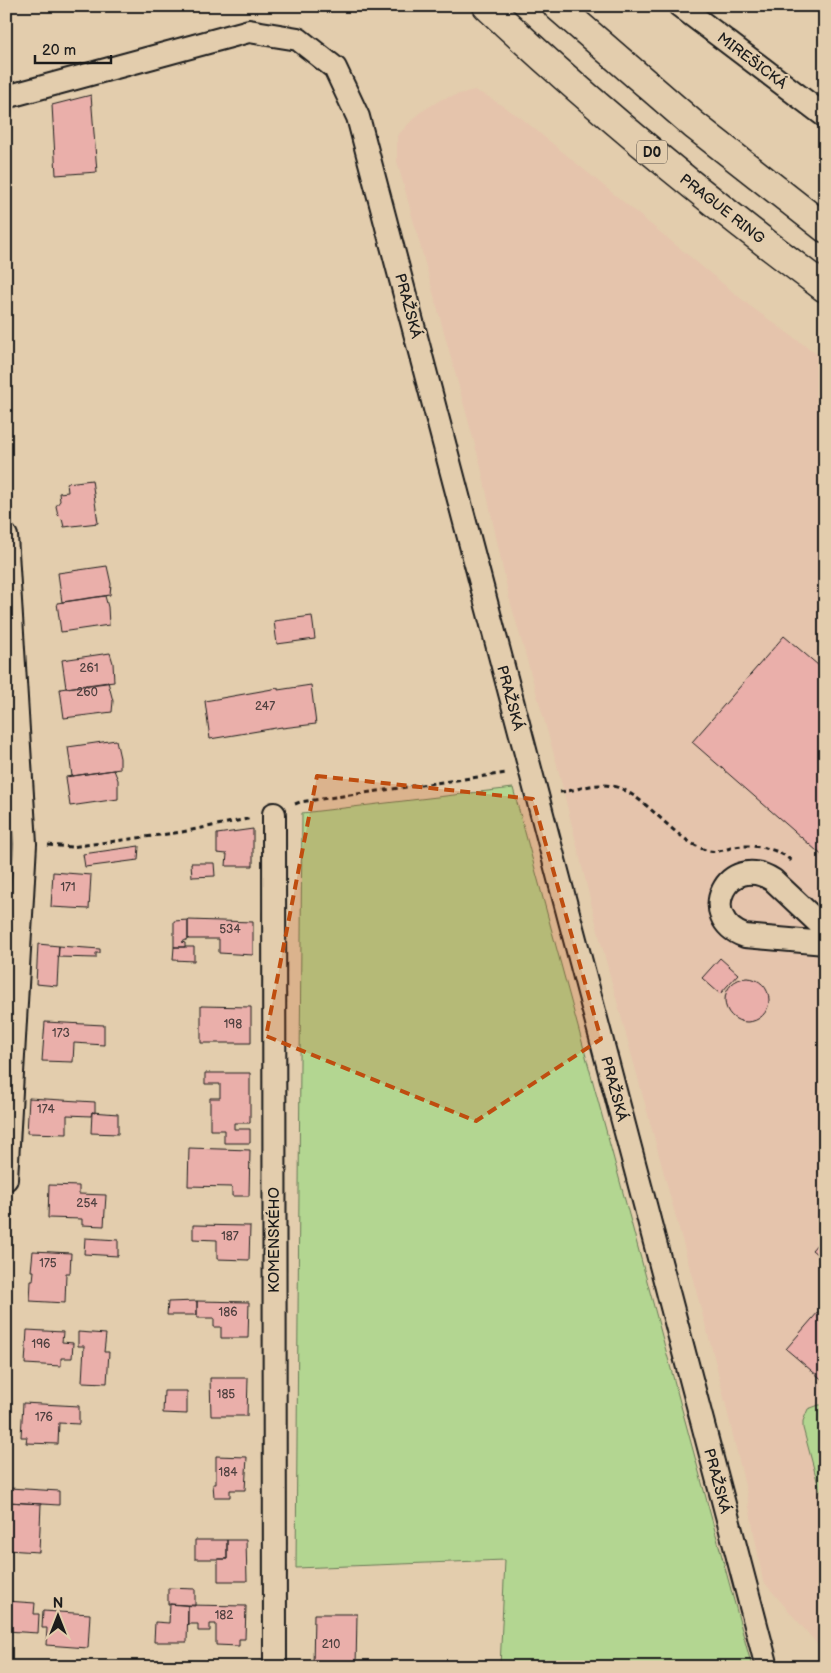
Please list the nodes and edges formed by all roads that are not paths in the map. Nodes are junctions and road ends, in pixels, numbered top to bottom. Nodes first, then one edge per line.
1 (487, 6) edge
2 (557, 6) edge
3 (680, 6) edge
4 (6, 97) edge
5 (825, 116) edge
6 (825, 228) edge
7 (825, 288) edge
8 (6, 536) edge
9 (274, 814) road end
10 (16, 845) edge
11 (825, 929) edge
12 (825, 944) edge
13 (6, 1179) edge
14 (275, 1667) edge
15 (766, 1667) edge

1 - 7 highway, PRAGUE RING / D0
2 - 6 highway
3 - 5 street, MIREŠICKÁ
4 - 15 street, PRAŽSKÁ
8 - 10 street
9 - 14 street, KOMENSKÉHO
10 - 13 street
11 - 12 street

